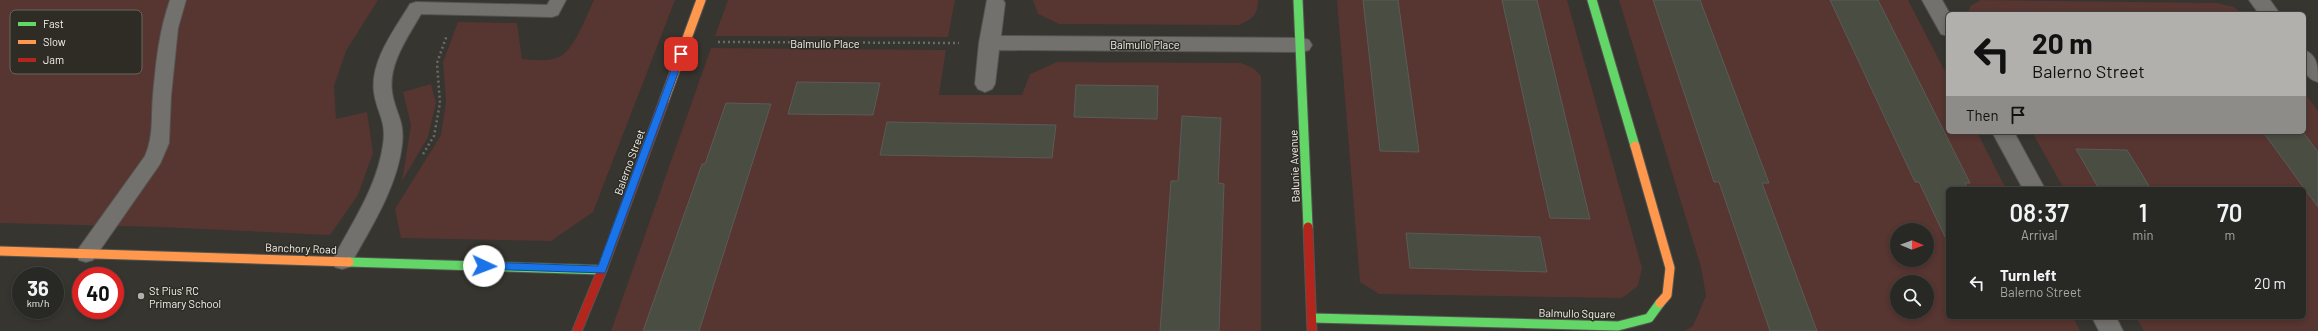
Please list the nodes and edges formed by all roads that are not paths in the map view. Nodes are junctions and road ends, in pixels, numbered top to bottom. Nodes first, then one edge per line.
1 (178, 0) edge
2 (558, 0) edge
3 (701, 0) edge
4 (1298, 0) edge
5 (1592, 0) edge
6 (1932, 0) edge
7 (2259, 0) edge
8 (995, 3) dead end
9 (2268, 12) edge
10 (1946, 25) edge
11 (989, 43) junction
12 (1302, 45) junction
13 (2306, 60) edge
14 (2318, 75) edge
15 (985, 84) dead end
16 (2004, 134) edge
17 (2033, 187) edge
18 (0, 251) edge
19 (86, 254) junction
20 (342, 261) junction
21 (602, 270) junction
22 (1312, 318) junction
23 (2105, 319) edge
24 (576, 331) edge
25 (1312, 331) edge
26 (2111, 331) edge

1 - 19 lane
2 - 20 lane
3 - 21 street, Balerno Street
4 - 12 street, Balunie Avenue
5 - 22 street, Balmullo Square
6 - 10 street
7 - 9 street
8 - 11 street
11 - 12 street, Balmullo Place
11 - 15 street
12 - 22 street, Balunie Avenue
13 - 14 street
16 - 17 street
18 - 19 street, Banchory Road
19 - 20 street, Banchory Road
20 - 21 street, Banchory Road
21 - 24 street, Balerno Street
22 - 25 street, Balunie Avenue
23 - 26 street

